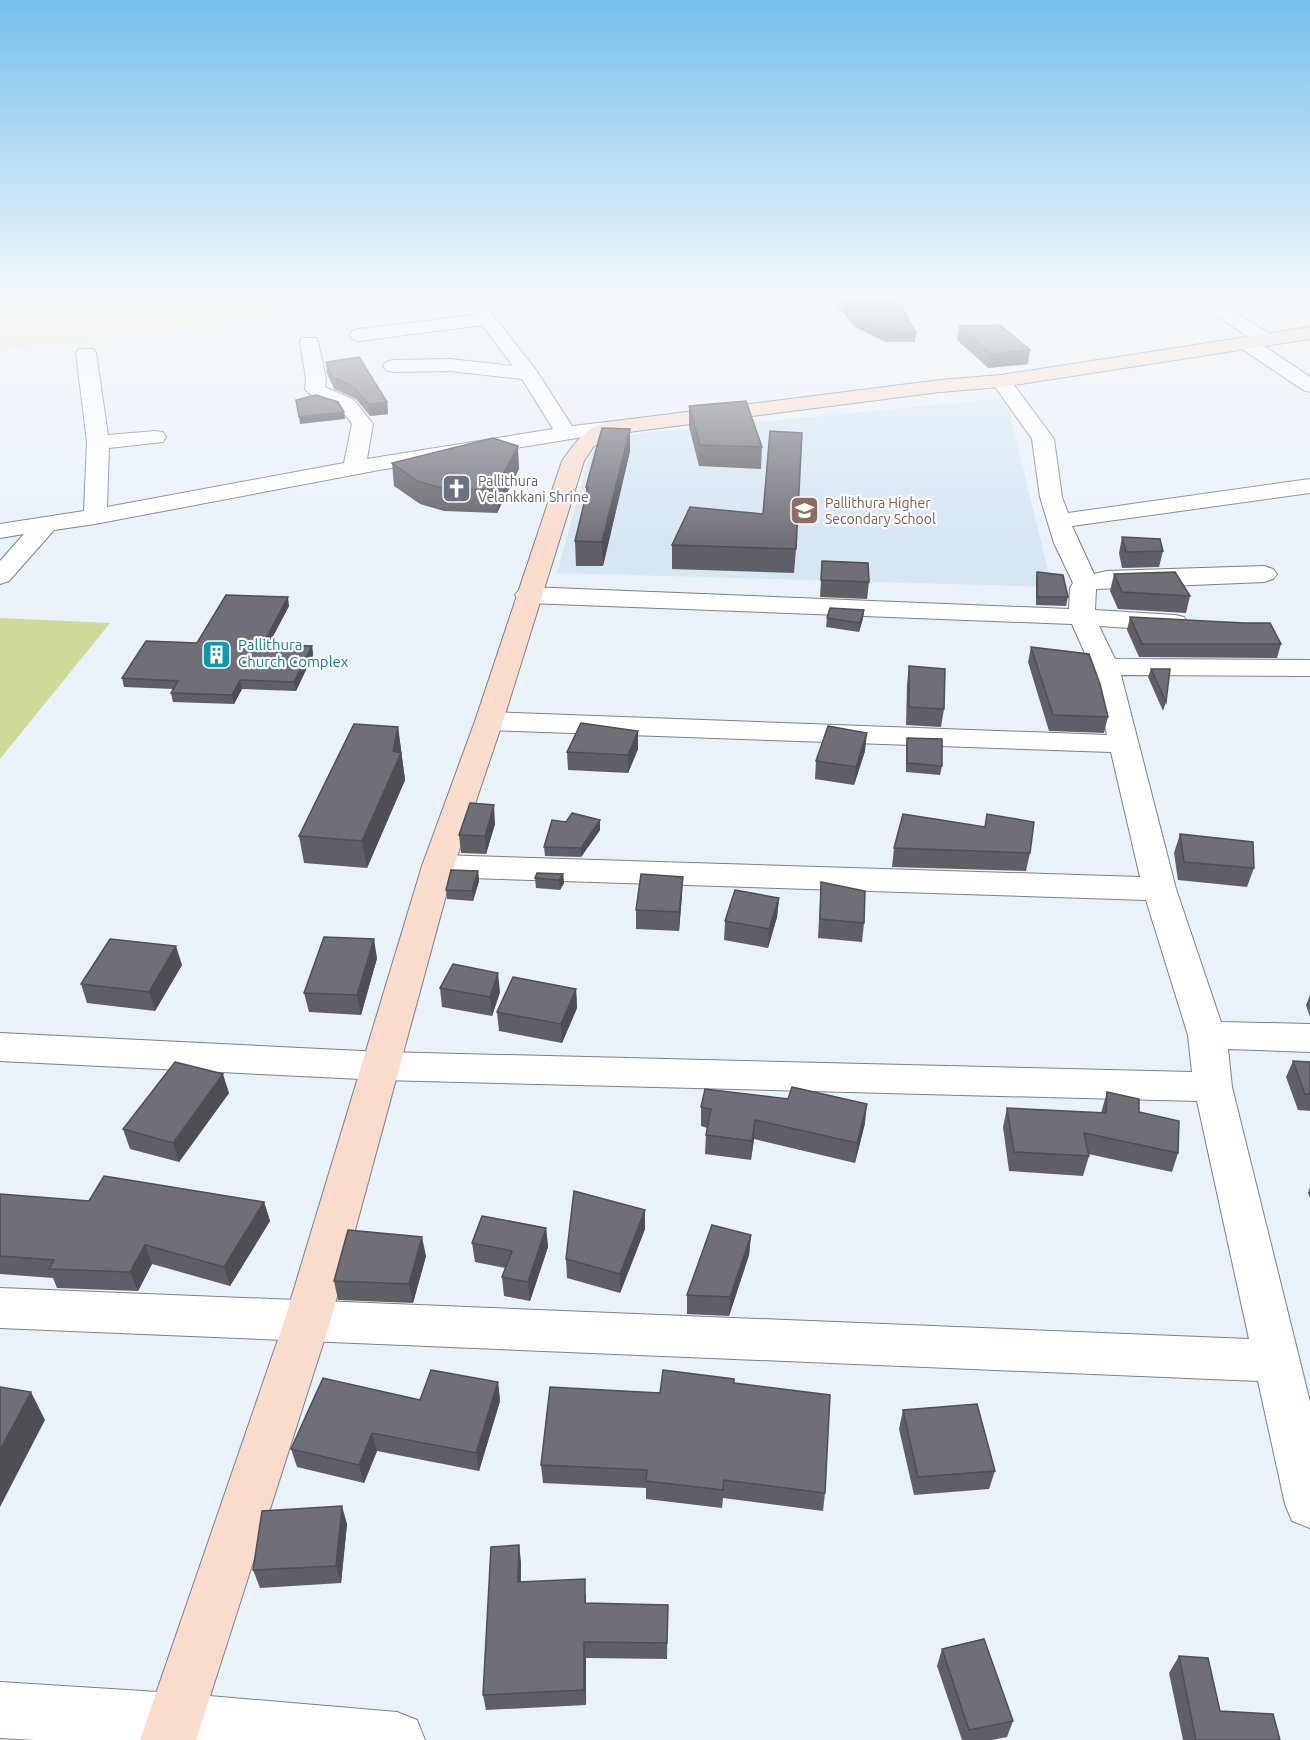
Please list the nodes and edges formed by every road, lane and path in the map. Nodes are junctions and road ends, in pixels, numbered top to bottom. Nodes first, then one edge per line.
1 (90, 380) edge
2 (316, 380) edge
3 (533, 380) edge
4 (1006, 380) edge
5 (1001, 381) junction
6 (607, 428) junction
7 (566, 433) junction
8 (155, 437) dead end
9 (98, 442) junction
10 (354, 468) junction
11 (1310, 486) edge
12 (95, 517) junction
13 (1059, 521) junction
14 (46, 524) junction
15 (0, 531) edge
16 (1264, 574) dead end
17 (0, 576) edge
18 (1086, 583) junction
19 (528, 595) junction
20 (1082, 617) junction
21 (1194, 624) edge
22 (1105, 667) junction
23 (1310, 668) edge
24 (489, 721) junction
25 (1123, 744) junction
26 (438, 866) junction
27 (1159, 889) junction
28 (1207, 1035) junction
29 (1310, 1038) edge
30 (0, 1047) edge
31 (382, 1066) junction
32 (1214, 1087) junction
33 (0, 1308) edge
34 (307, 1322) junction
35 (1276, 1361) junction
36 (1310, 1504) edge
37 (0, 1710) edge
38 (171, 1730) edge
39 (397, 1740) edge

1 - 9 street
2 - 10 street
3 - 7 street
4 - 5 main road
5 - 6 main road
5 - 13 street
6 - 7 street
6 - 19 main road
7 - 10 street
8 - 9 street
9 - 12 street
10 - 12 street
11 - 13 street
12 - 14 street
13 - 18 street
14 - 15 street
14 - 17 street
16 - 18 street
18 - 20 street
19 - 20 street
19 - 24 main road
20 - 21 street
20 - 22 street
22 - 23 street
22 - 25 street
24 - 25 street
24 - 26 main road
25 - 27 street
26 - 27 street
26 - 31 main road
27 - 28 street
28 - 29 street
28 - 32 street
30 - 31 street
31 - 32 street
31 - 34 main road
32 - 35 street
33 - 34 street
34 - 35 street
34 - 38 main road
35 - 36 street
37 - 38 street
38 - 39 street

